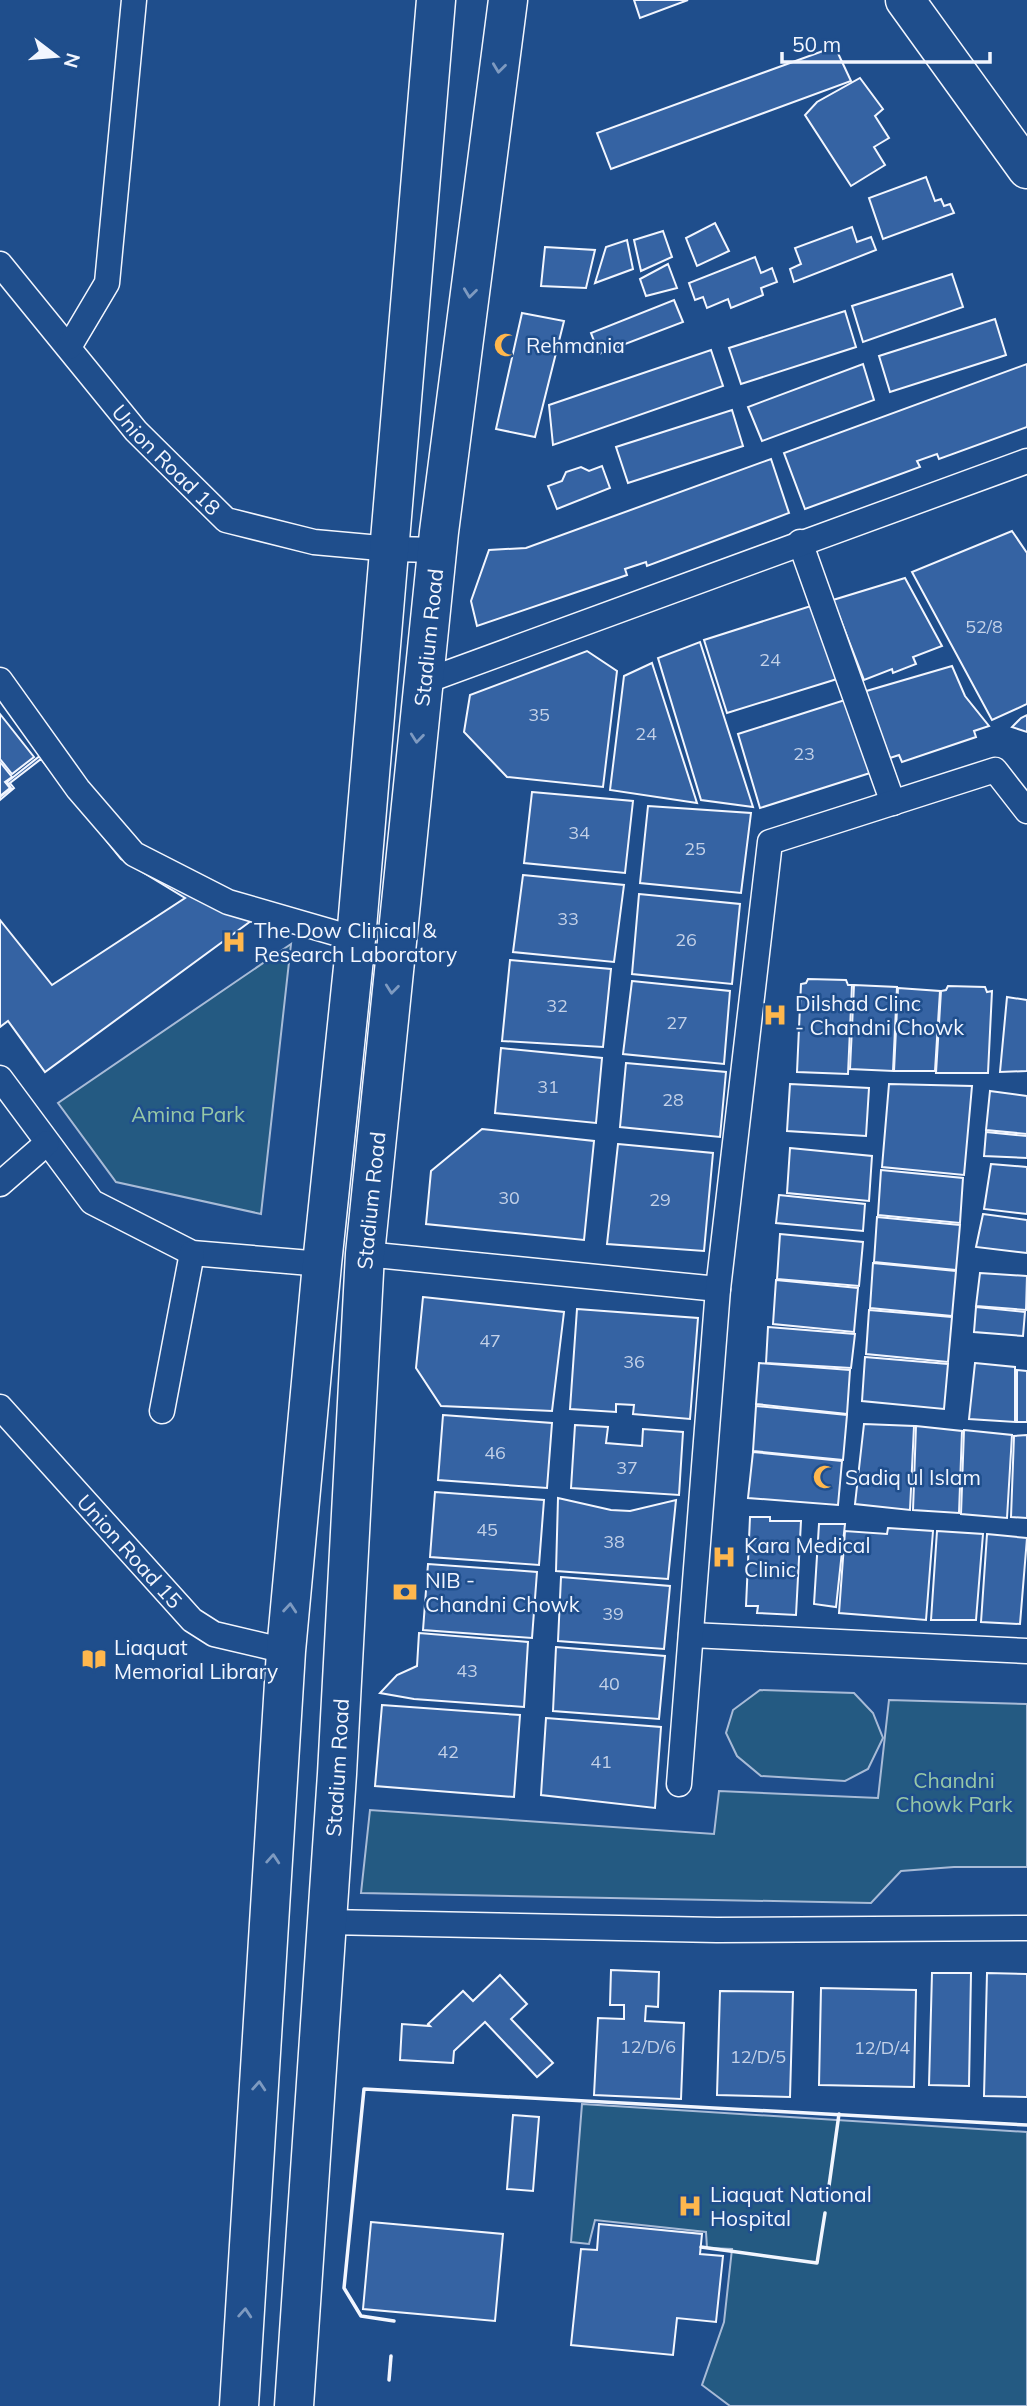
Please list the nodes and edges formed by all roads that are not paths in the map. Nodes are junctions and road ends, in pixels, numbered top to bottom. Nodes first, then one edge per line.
1 (134, 0) edge
2 (436, 0) edge
3 (508, 0) edge
4 (905, 0) edge
5 (952, 63) junction
6 (1027, 128) edge
7 (1027, 169) edge
8 (0, 264) edge
9 (69, 348) junction
10 (1027, 461) edge
11 (800, 542) junction
12 (391, 549) junction
13 (437, 550) junction
14 (0, 680) edge
15 (423, 682) junction
16 (893, 803) junction
17 (1027, 811) edge
18 (356, 939) junction
19 (0, 1077) edge
20 (47, 1143) junction
21 (0, 1184) edge
22 (192, 1253) junction
23 (365, 1254) junction
24 (322, 1264) junction
25 (718, 1289) junction
26 (0, 1407) edge
27 (162, 1410) dead end
28 (691, 1635) junction
29 (286, 1651) junction
30 (1027, 1651) edge
31 (679, 1784) dead end
32 (327, 1922) junction
33 (1027, 1928) edge
34 (240, 2390) edge
35 (295, 2392) edge

1 - 9 street
2 - 12 main road, Stadium Road
3 -> 13 main road, Stadium Road
4 - 5 main road
5 - 6 main road
5 - 7 main road
8 - 9 street, Union Road 18
9 - 12 street, Union Road 18
10 - 11 street
11 - 15 street
11 - 16 street
12 - 13 street, Union Road 18
12 - 18 main road, Stadium Road
13 - 15 main road, Stadium Road
14 - 18 street
15 -> 23 main road, Stadium Road
16 - 17 street
16 - 25 street
18 - 24 main road, Stadium Road
19 - 20 street
20 - 21 street
20 - 22 street
22 - 24 street
22 - 27 street
23 - 25 street
23 - 32 main road, Stadium Road
29 -> 24 main road, Stadium Road
25 - 28 street
26 - 29 street, Union Road 15
28 - 30 street
28 - 31 street
34 -> 29 main road, Stadium Road
32 - 33 street
32 - 35 main road, Stadium Road
34 - 35 main road

